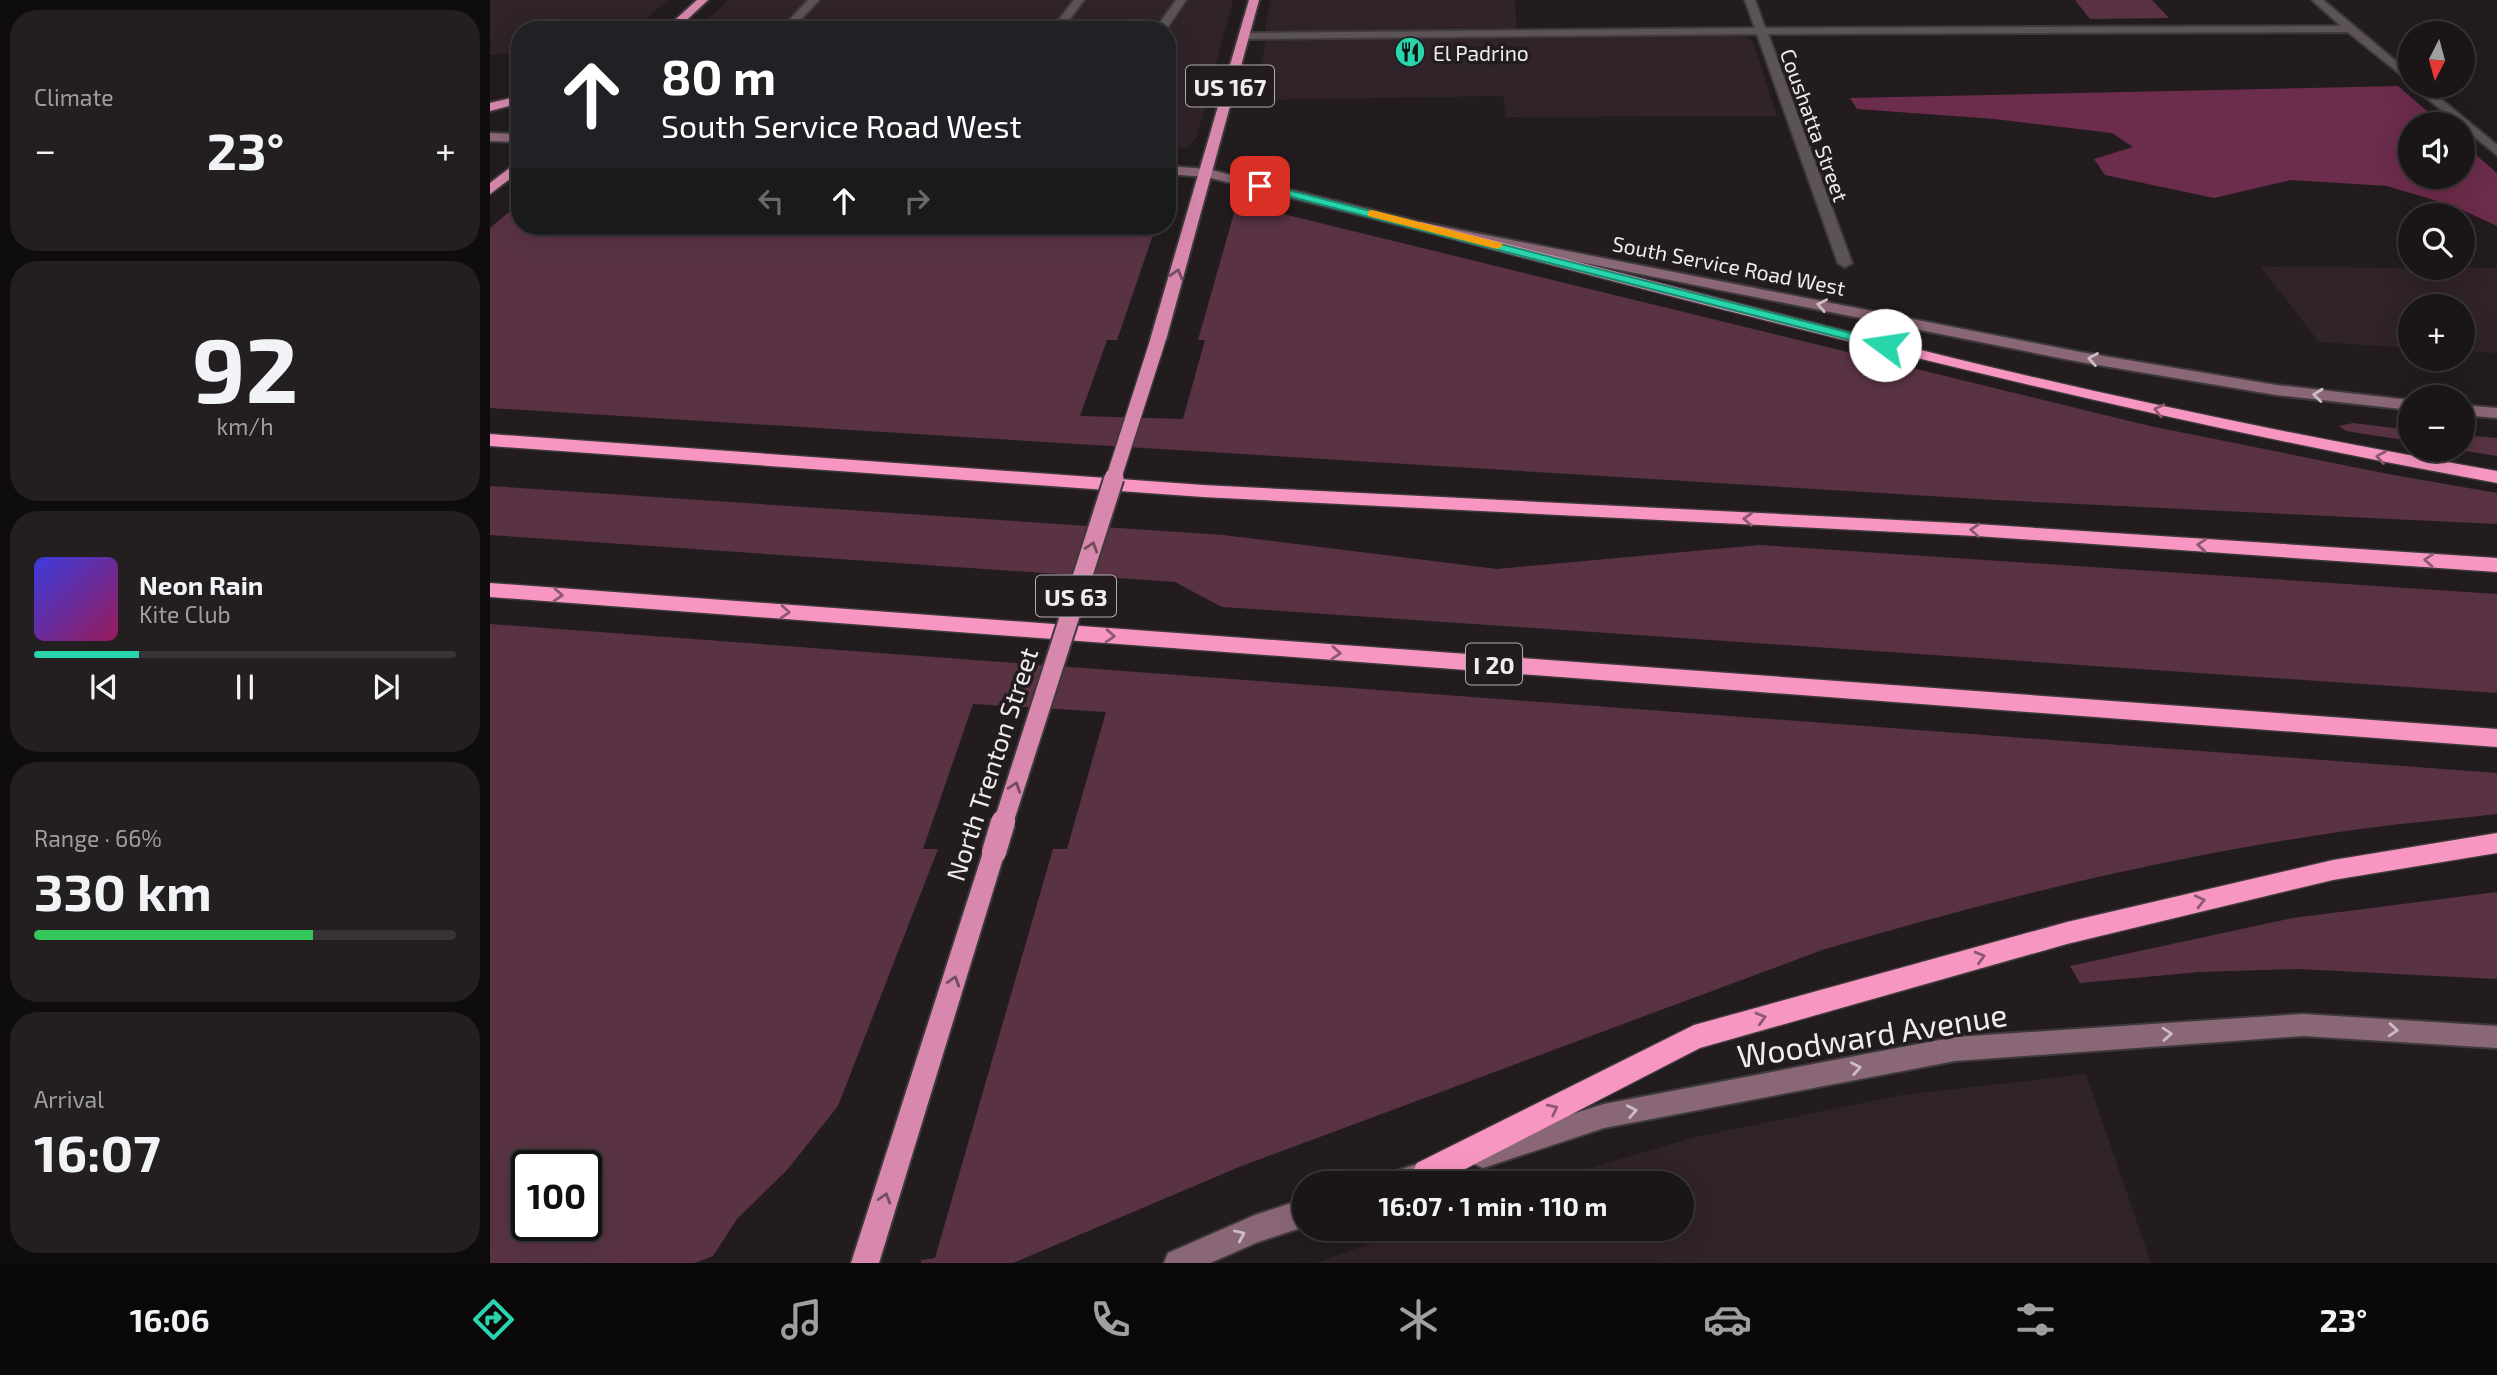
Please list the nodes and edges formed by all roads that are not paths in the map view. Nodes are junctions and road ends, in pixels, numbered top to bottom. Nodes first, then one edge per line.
1 (703, 0) edge
2 (814, 0) edge
3 (1079, 0) edge
4 (1181, 0) edge
5 (1254, 0) edge
6 (1751, 0) edge
7 (2317, 0) edge
8 (679, 21) edge
9 (794, 21) edge
10 (1063, 21) edge
11 (1166, 21) edge
12 (2349, 29) junction
13 (1760, 30) junction
14 (1244, 36) junction
15 (2398, 69) edge
16 (2433, 98) edge
17 (511, 101) edge
18 (490, 107) edge
19 (490, 137) edge
20 (511, 138) edge
21 (2497, 151) edge
22 (1176, 171) edge
23 (511, 172) edge
24 (1207, 173) junction
25 (490, 190) edge
26 (1420, 226) junction
27 (1845, 263) dead end
28 (2398, 404) edge
29 (2475, 411) edge
30 (2497, 413) edge
31 (490, 440) edge
32 (2497, 477) edge
33 (2497, 565) edge
34 (490, 590) edge
35 (2497, 738) edge
36 (2497, 843) edge
37 (2497, 1037) edge
38 (1431, 1171) edge
39 (1433, 1171) edge
40 (1292, 1217) edge
41 (865, 1263) edge
42 (1178, 1263) edge

1 - 8 highway
2 - 9 street
3 - 10 street
4 - 11 street
5 - 14 highway, North Trenton Street / US 167
6 - 13 street, Coushatta Street
7 - 12 street
12 - 13 street
12 - 15 street
13 - 14 street
13 - 27 street, Coushatta Street
14 - 24 highway, North Trenton Street / US 167
16 - 21 street
17 - 18 highway
19 - 20 main road
22 - 24 main road, South Service Road West
23 - 25 highway
24 - 26 main road, South Service Road West
41 -> 24 highway, North Trenton Street / US 63, bridge
28 -> 26 main road, South Service Road West
32 -> 26 highway
29 - 30 main road
33 -> 31 highway
34 -> 35 highway, I 20
38 -> 36 highway
39 -> 37 main road, Woodward Avenue
42 -> 40 main road

